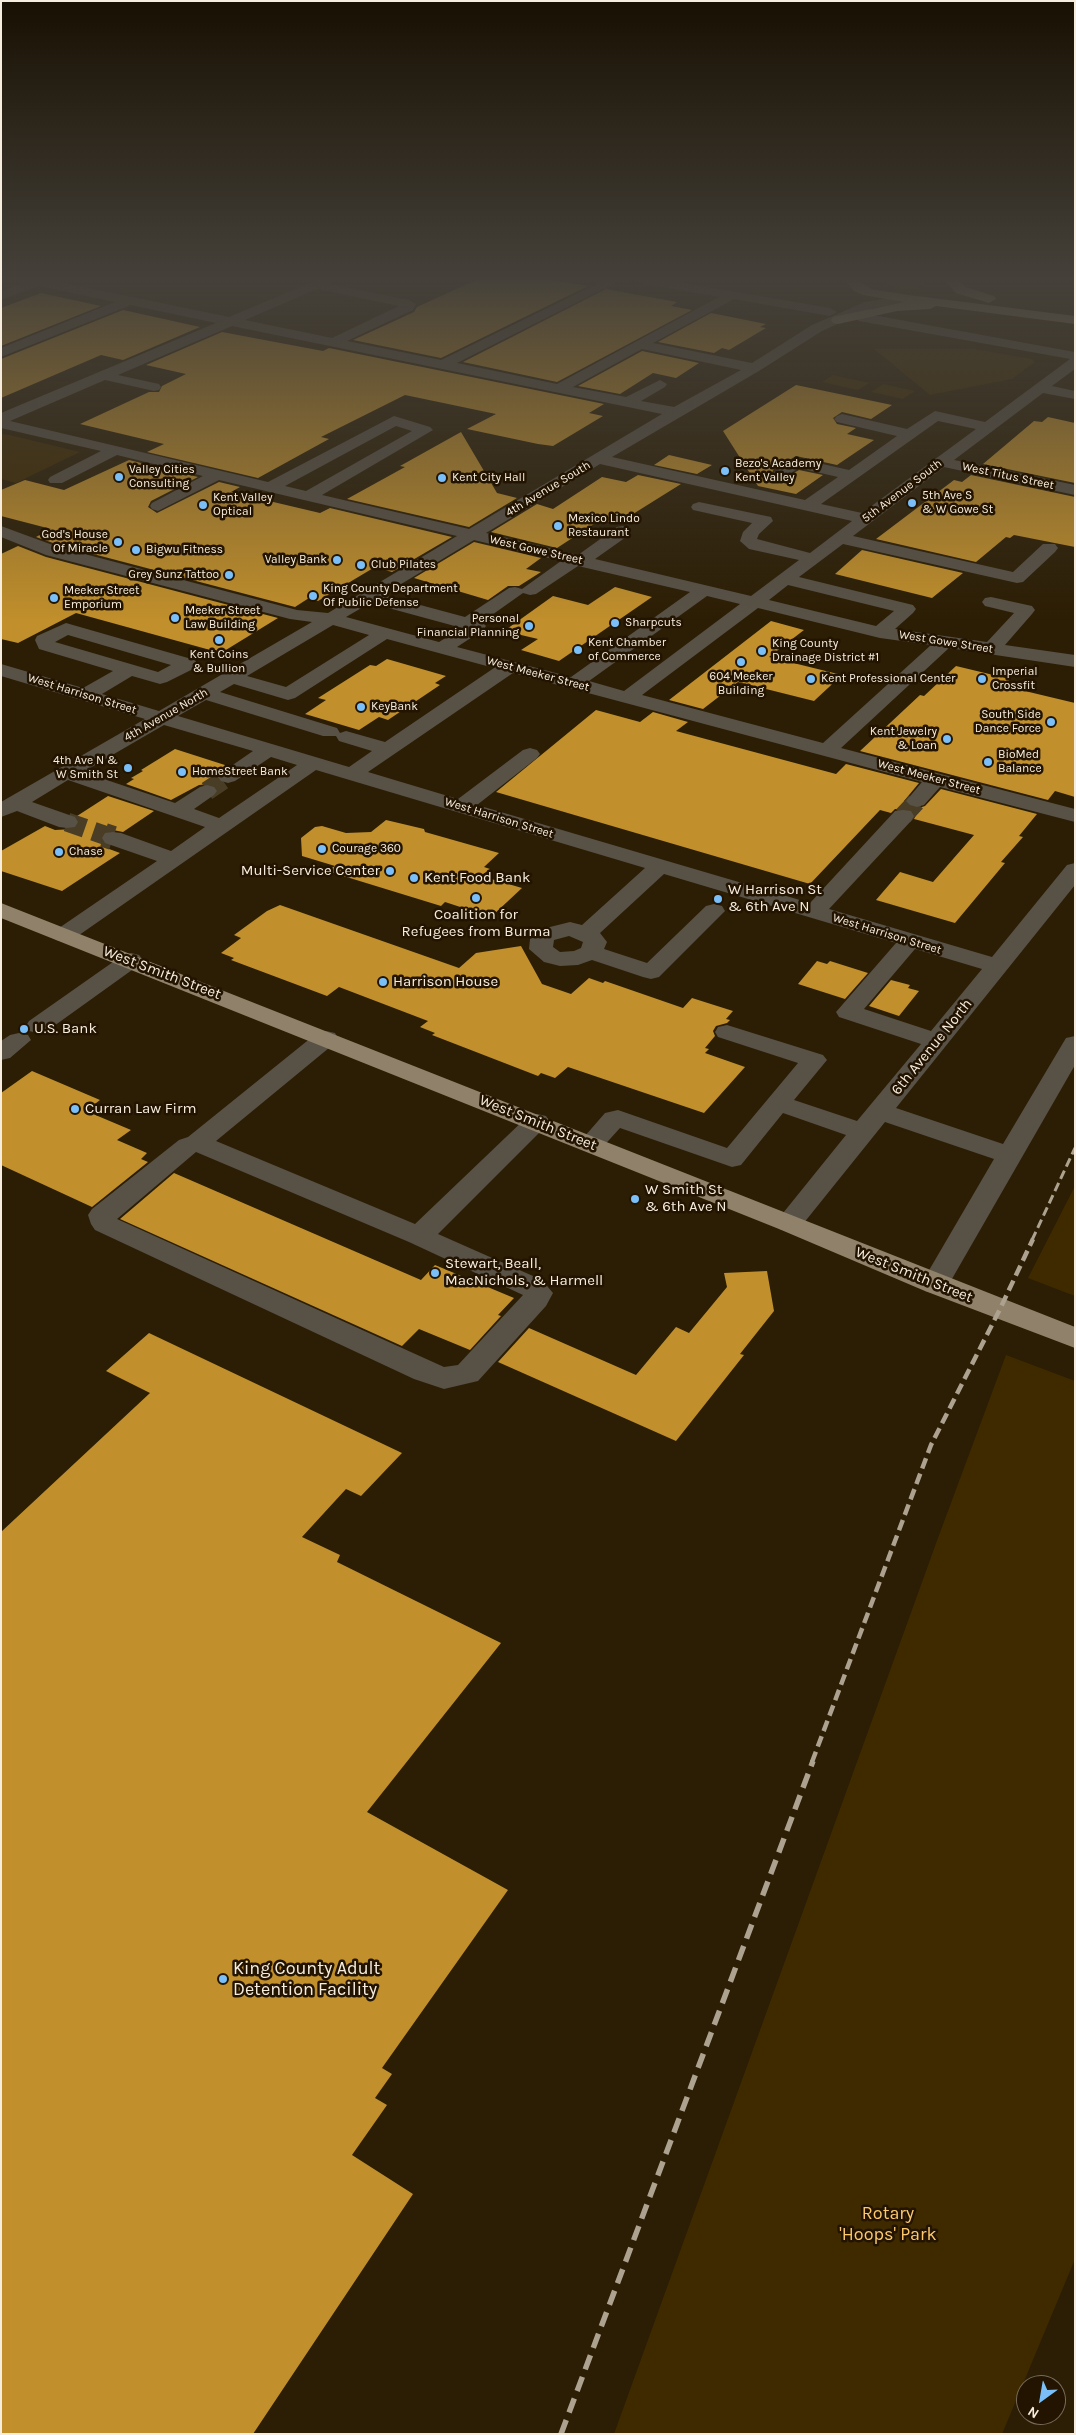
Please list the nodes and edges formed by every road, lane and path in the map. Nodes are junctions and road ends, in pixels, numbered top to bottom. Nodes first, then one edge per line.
1 (65, 394) edge
2 (587, 394) edge
3 (643, 394) edge
4 (709, 394) edge
5 (1031, 394) edge
6 (1075, 400) edge
7 (628, 402) junction
8 (1075, 409) edge
9 (676, 412) junction
10 (842, 420) dead end
11 (1, 421) edge
12 (988, 426) junction
13 (909, 434) junction
14 (116, 450) junction
15 (598, 459) junction
16 (941, 462) junction
17 (218, 474) junction
18 (782, 474) dead end
19 (851, 475) junction
20 (56, 480) dead end
21 (270, 487) junction
22 (1075, 490) edge
23 (308, 496) junction
24 (158, 506) dead end
25 (808, 506) junction
26 (699, 507) dead end
27 (865, 519) junction
28 (1, 531) edge
29 (623, 531) dead end
30 (471, 535) junction
31 (839, 538) junction
32 (1049, 548) dead end
33 (812, 558) junction
34 (578, 560) junction
35 (783, 579) junction
36 (704, 590) junction
37 (369, 597) junction
38 (753, 601) junction
39 (991, 602) dead end
40 (331, 619) junction
41 (473, 624) junction
42 (880, 632) junction
43 (384, 633) junction
44 (945, 642) junction
45 (442, 648) junction
46 (991, 649) junction
47 (1075, 662) edge
48 (510, 666) junction
49 (1, 670) edge
50 (129, 670) junction
51 (232, 677) junction
52 (574, 683) junction
53 (204, 693) junction
54 (86, 695) junction
55 (628, 697) junction
56 (162, 718) junction
57 (268, 750) junction
58 (388, 750) junction
59 (827, 750) junction
60 (530, 754) dead end
61 (313, 763) junction
62 (67, 773) junction
63 (352, 774) junction
64 (228, 777) tunnel mouth
65 (936, 779) junction
66 (207, 791) tunnel mouth
67 (8, 807) edge
68 (461, 807) junction
69 (177, 811) junction
70 (1075, 816) edge
71 (67, 822) tunnel mouth
72 (222, 826) junction
73 (113, 838) tunnel mouth
74 (174, 860) junction
75 (660, 866) junction
76 (1075, 870) edge
77 (1, 910) edge
78 (714, 911) dead end
79 (814, 912) junction
80 (64, 934) junction
81 (910, 941) junction
82 (130, 960) junction
83 (997, 966) junction
84 (727, 1032) dead end
85 (326, 1038) junction
86 (20, 1039) edge
87 (936, 1041) junction
88 (1075, 1043) edge
89 (778, 1103) junction
90 (879, 1111) junction
91 (537, 1122) junction
92 (863, 1132) junction
93 (197, 1144) junction
94 (591, 1144) junction
95 (1010, 1155) junction
96 (789, 1223) junction
97 (419, 1236) junction
98 (935, 1284) junction
99 (1075, 1338) edge

1 - 11 street
2 - 7 street
3 - 7 street
4 - 9 street, 4th Avenue South
5 - 12 street, 5th Avenue South
6 - 8 street
7 - 9 street
9 - 15 street, 4th Avenue South
10 - 13 street
11 - 14 street, West Gowe Street
12 - 13 street
12 - 16 street, 5th Avenue South
13 - 19 street
14 - 17 street, West Gowe Street
14 - 20 street
15 - 25 street
15 - 30 street, 4th Avenue South
16 - 22 street, West Titus Street
16 - 27 street, 5th Avenue South
17 - 21 street, West Gowe Street
17 - 24 street
18 - 19 street
19 - 25 street
21 - 23 street, West Gowe Street
21 - 23 street
23 - 30 street, West Gowe Street
25 - 27 street
26 - 33 street
27 - 31 street, 5th Avenue South
28 - 40 street, West Meeker Street
29 - 34 street
30 - 34 street, West Gowe Street
30 - 37 street, 4th Avenue South
31 - 32 street
31 - 33 street, 5th Avenue South
33 - 35 street, 5th Avenue South
34 - 36 street, West Gowe Street
34 - 41 street
35 - 38 street, 5th Avenue South
35 - 42 street
36 - 38 street, West Gowe Street
36 - 52 street
37 - 40 street, 4th Avenue South
37 - 41 street
38 - 42 street, West Gowe Street
38 - 55 street, 5th Avenue South
39 - 46 street
40 - 43 street, West Meeker Street
40 - 51 street, 4th Avenue North
41 - 45 street
42 - 44 street, West Gowe Street
43 - 45 street, West Meeker Street
43 - 51 street
44 - 46 street, West Gowe Street
44 - 59 street
45 - 48 street, West Meeker Street
46 - 47 street, West Gowe Street
48 - 52 street, West Meeker Street
48 - 58 street
49 - 54 street, West Harrison Street
50 - 50 street
50 - 54 street
51 - 53 street, 4th Avenue North
52 - 55 street, West Meeker Street
53 - 56 street, 4th Avenue North
53 - 58 street
54 - 56 street, West Harrison Street
55 - 59 street, West Meeker Street
56 - 57 street, West Harrison Street
56 - 62 street, 4th Avenue North
57 - 61 street, West Harrison Street
57 - 64 street
58 - 63 street
59 - 65 street, West Meeker Street
60 - 68 street
61 - 63 street, West Harrison Street
61 - 72 street
62 - 67 street, 4th Avenue North
62 - 69 street
63 - 68 street, West Harrison Street
65 - 70 street, West Meeker Street
65 - 79 street
66 - 69 street
67 - 71 street
68 - 75 street, West Harrison Street
69 - 72 street
72 - 74 street
73 - 74 street
74 - 80 street
75 - 78 street
75 - 79 street, West Harrison Street
76 - 83 street, 6th Avenue North
77 - 80 main road, West Smith Street
79 - 81 street, West Harrison Street
80 - 82 main road, West Smith Street
81 - 83 street, West Harrison Street
81 - 87 street
82 - 85 main road, West Smith Street
82 - 86 street
83 - 87 street, 6th Avenue North
84 - 89 street
85 - 91 main road, West Smith Street
85 - 93 street
87 - 90 street, 6th Avenue North
88 - 95 street
89 - 92 street
89 - 94 street
90 - 92 street, 6th Avenue North
90 - 95 street
91 - 94 main road, West Smith Street
91 - 97 street
92 - 96 street, 6th Avenue North
93 - 97 street
93 - 97 street
94 - 96 main road, West Smith Street
95 - 98 street
96 - 98 main road, West Smith Street
98 - 99 main road, West Smith Street

